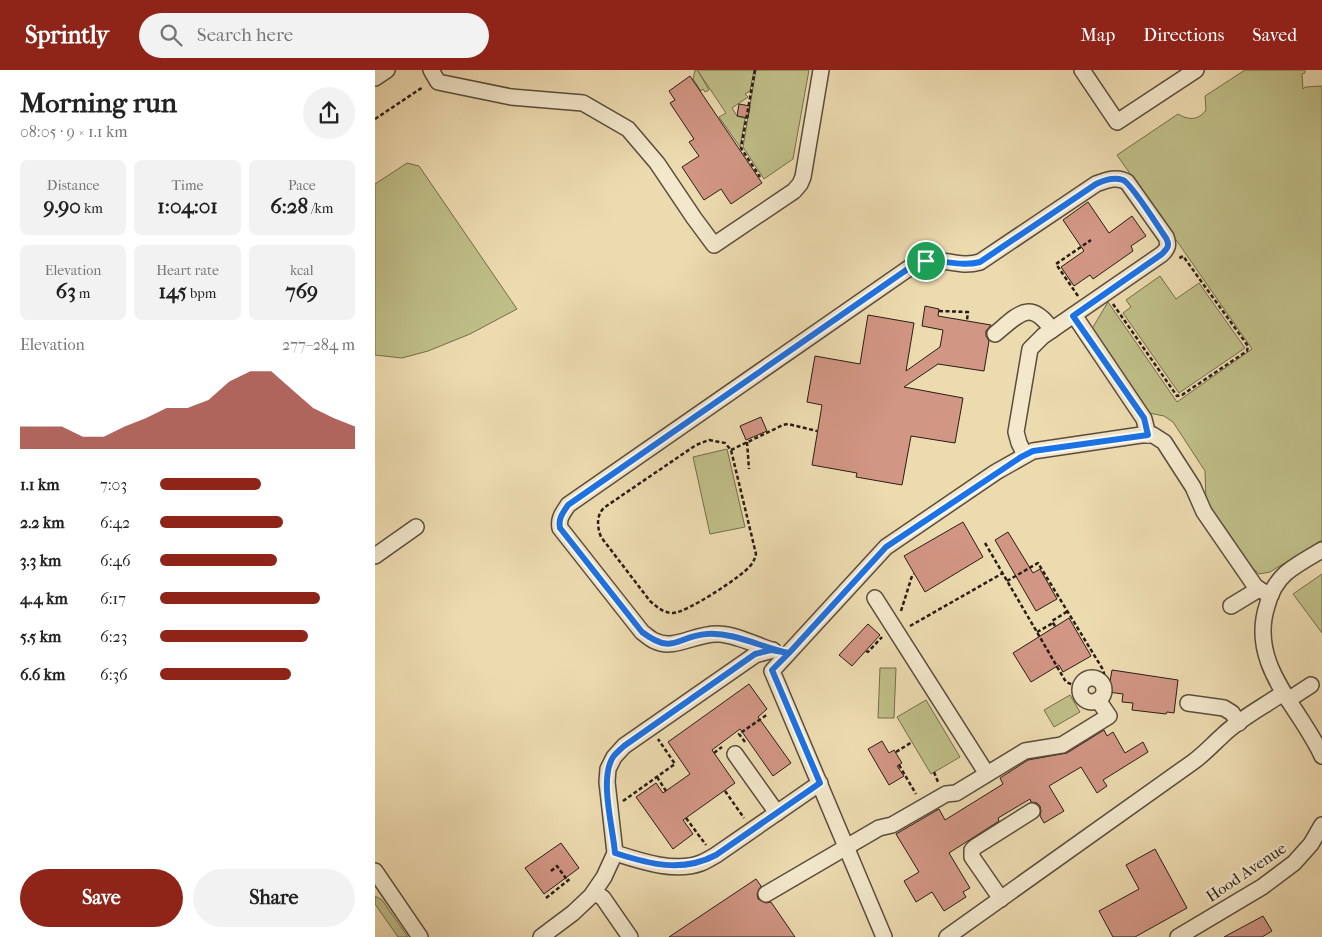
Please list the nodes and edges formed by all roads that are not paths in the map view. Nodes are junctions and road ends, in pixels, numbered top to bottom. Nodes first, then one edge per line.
1 (387, 70) edge
2 (821, 70) edge
3 (1082, 70) edge
4 (1196, 70) edge
5 (433, 74) edge
6 (375, 78) edge
7 (1073, 316) junction
8 (1052, 330) junction
9 (995, 334) dead end
10 (1148, 435) junction
11 (1025, 455) junction
12 (416, 527) dead end
13 (1322, 550) edge
14 (375, 556) edge
15 (1265, 592) junction
16 (875, 598) dead end
17 (1231, 606) dead end
18 (771, 650) junction
19 (789, 653) junction
20 (1311, 684) dead end
21 (1286, 697) junction
22 (1098, 700) junction
23 (1189, 703) dead end
24 (1239, 723) junction
25 (740, 748) road end
26 (1322, 756) edge
27 (987, 774) junction
28 (820, 783) junction
29 (1032, 812) dead end
30 (777, 813) junction
31 (1322, 825) edge
32 (846, 846) junction
33 (615, 853) junction
34 (376, 874) edge
35 (594, 892) junction
36 (766, 894) dead end
37 (1001, 899) junction
38 (420, 937) edge
39 (541, 937) edge
40 (629, 937) edge
41 (884, 937) edge
42 (947, 937) edge
43 (1178, 937) edge

1 - 6 street
2 - 5 street
3 - 4 street
7 - 8 street
7 - 10 street
7 - 18 street
8 - 9 street
8 - 11 street
10 - 11 street
10 - 15 street
11 - 19 street
12 - 14 street
13 - 15 street
15 - 17 street
15 - 21 street
16 - 27 street
18 - 19 street
18 - 33 street
19 - 28 street
20 - 21 street
21 - 24 street
21 - 26 street
22 - 22 street
22 - 27 street
23 - 24 street
24 - 37 street
25 - 30 street
27 - 32 street
28 - 30 street
28 - 32 street
29 - 37 street
30 - 33 street
31 - 43 street, Hood Avenue
32 - 36 street
32 - 41 street
33 - 35 street
34 - 38 street
35 - 39 street
35 - 40 street
37 - 42 street

